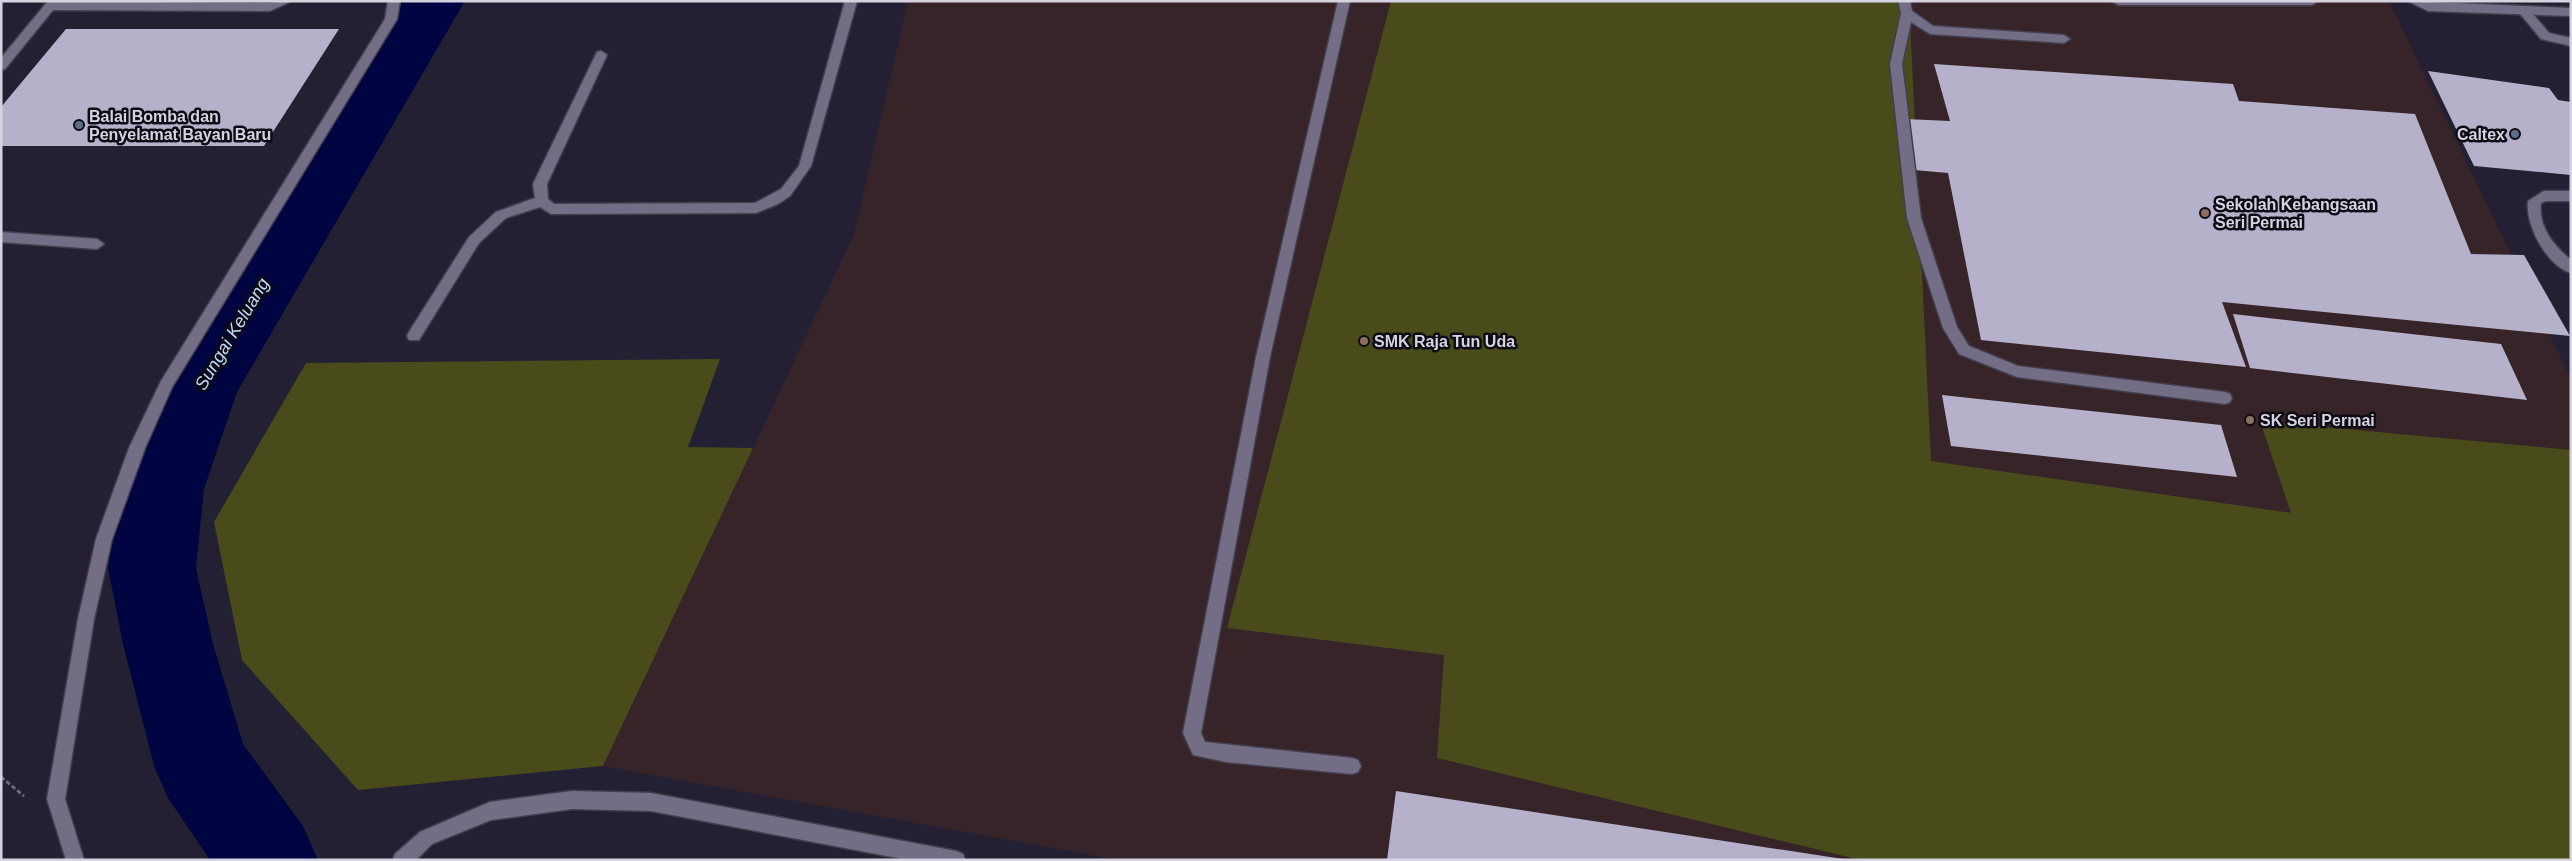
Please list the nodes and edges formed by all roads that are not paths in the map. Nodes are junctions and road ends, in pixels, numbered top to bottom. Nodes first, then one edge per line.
1 (286, 1) edge
2 (394, 1) edge
3 (851, 1) edge
4 (1344, 1) edge
5 (2118, 1) edge
6 (2312, 1) edge
7 (2414, 1) edge
8 (52, 4) edge
9 (1905, 7) edge
10 (2523, 10) junction
11 (2571, 12) edge
12 (2064, 39) dead end
13 (2569, 44) edge
14 (601, 55) dead end
15 (1, 66) edge
16 (2571, 196) edge
17 (542, 201) junction
18 (1, 237) edge
19 (97, 244) dead end
20 (2571, 268) edge
21 (414, 336) dead end
22 (2225, 398) dead end
23 (1352, 766) dead end
24 (75, 860) edge
25 (402, 860) edge
26 (956, 860) edge

1 - 8 street
2 - 24 street
3 - 17 street
4 - 23 street
5 - 6 street
7 - 10 street
8 - 15 street
9 - 12 street
9 - 22 street
10 - 11 street
10 - 13 street
14 - 17 street
16 - 20 street
17 - 21 street
18 - 19 street
25 - 26 street

